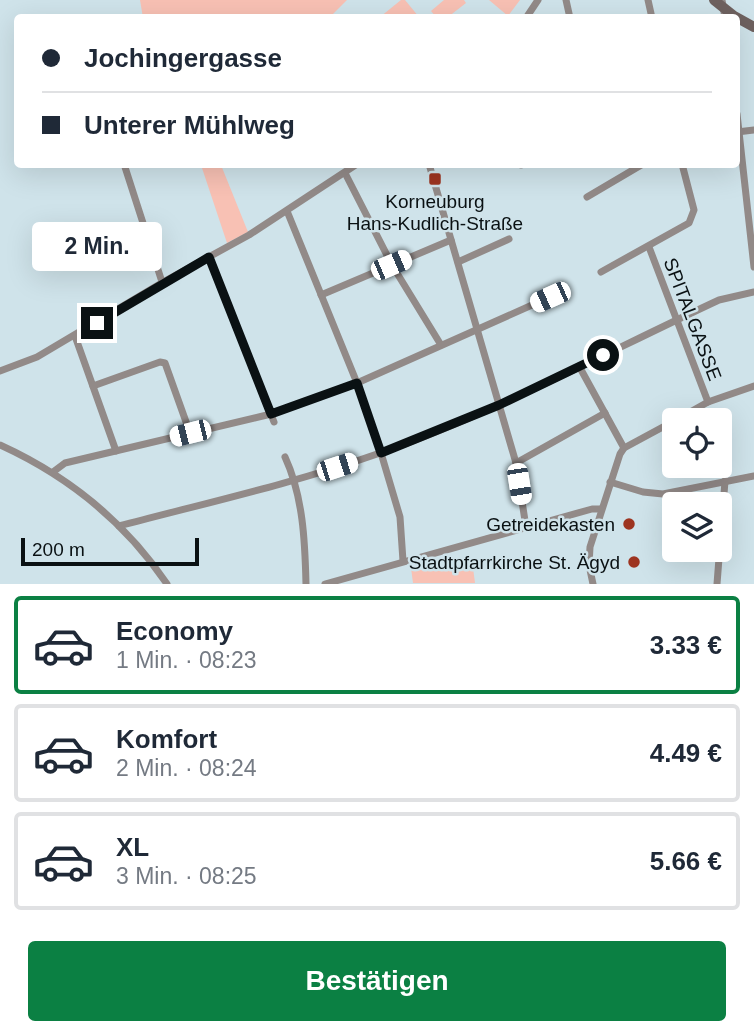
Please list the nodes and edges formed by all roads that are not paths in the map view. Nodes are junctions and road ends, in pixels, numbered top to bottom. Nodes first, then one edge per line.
1 (714, 0) edge
2 (723, 9) edge
3 (740, 149) edge
4 (125, 168) edge
5 (352, 168) edge
6 (430, 168) edge
7 (636, 168) edge
8 (683, 168) edge
9 (345, 173) junction
10 (587, 197) dead end
11 (287, 211) junction
12 (509, 239) dead end
13 (451, 240) junction
14 (649, 247) junction
15 (209, 257) junction
16 (458, 262) junction
17 (391, 265) junction
18 (754, 267) edge
19 (601, 272) dead end
20 (162, 282) junction
21 (754, 292) edge
22 (321, 295) junction
23 (550, 297) dead end
24 (676, 320) junction
25 (478, 329) junction
26 (75, 336) junction
27 (441, 345) junction
28 (579, 366) junction
29 (0, 371) edge
30 (357, 383) junction
31 (93, 386) junction
32 (754, 386) edge
33 (708, 402) junction
34 (499, 405) junction
35 (698, 408) edge
36 (605, 413) junction
37 (272, 418) junction
38 (662, 428) edge
39 (190, 433) junction
40 (0, 445) edge
41 (624, 448) junction
42 (116, 451) junction
43 (381, 453) junction
44 (285, 457) dead end
45 (516, 463) junction
46 (53, 472) junction
47 (754, 476) edge
48 (293, 481) junction
49 (725, 481) junction
50 (610, 482) junction
51 (601, 509) junction
52 (119, 526) junction
53 (526, 527) junction
54 (404, 561) junction
55 (167, 583) edge
56 (306, 583) edge
57 (325, 583) edge
58 (593, 583) edge
59 (717, 583) edge

1 - 2 main road
3 - 18 street
4 - 20 street
5 - 9 street
6 - 13 street
7 - 10 street
8 - 14 street
9 - 11 street
9 - 17 street
11 - 15 street
11 - 22 street
12 - 16 street
13 - 16 street
13 - 17 street
14 - 19 street
14 - 24 street, SPITALGASSE
15 - 20 street
15 - 37 street
16 - 25 street
17 - 22 street
17 - 27 street
20 - 26 street
21 - 24 street
22 - 30 street
23 - 25 street
24 - 28 street
24 - 33 street, SPITALGASSE
25 - 27 street
25 - 34 street
26 - 29 street
26 - 31 street
27 - 30 street
28 - 34 street
28 - 36 street
30 - 37 street
30 - 43 street
31 - 39 street
31 - 42 street
32 - 33 street
33 - 35 street
34 - 43 street
34 - 45 street
36 - 41 street
36 - 45 street
37 - 39 street
38 - 41 street
39 - 42 street
40 - 46 street
41 - 50 street
42 - 46 street
43 - 48 street
43 - 54 street
44 - 48 street
45 - 53 street
46 - 52 street
47 - 49 street
48 - 52 street
48 - 56 street
49 - 50 street
49 - 59 street
50 - 51 street
51 - 53 street
51 - 58 street
52 - 55 street
53 - 54 street
54 - 57 street

